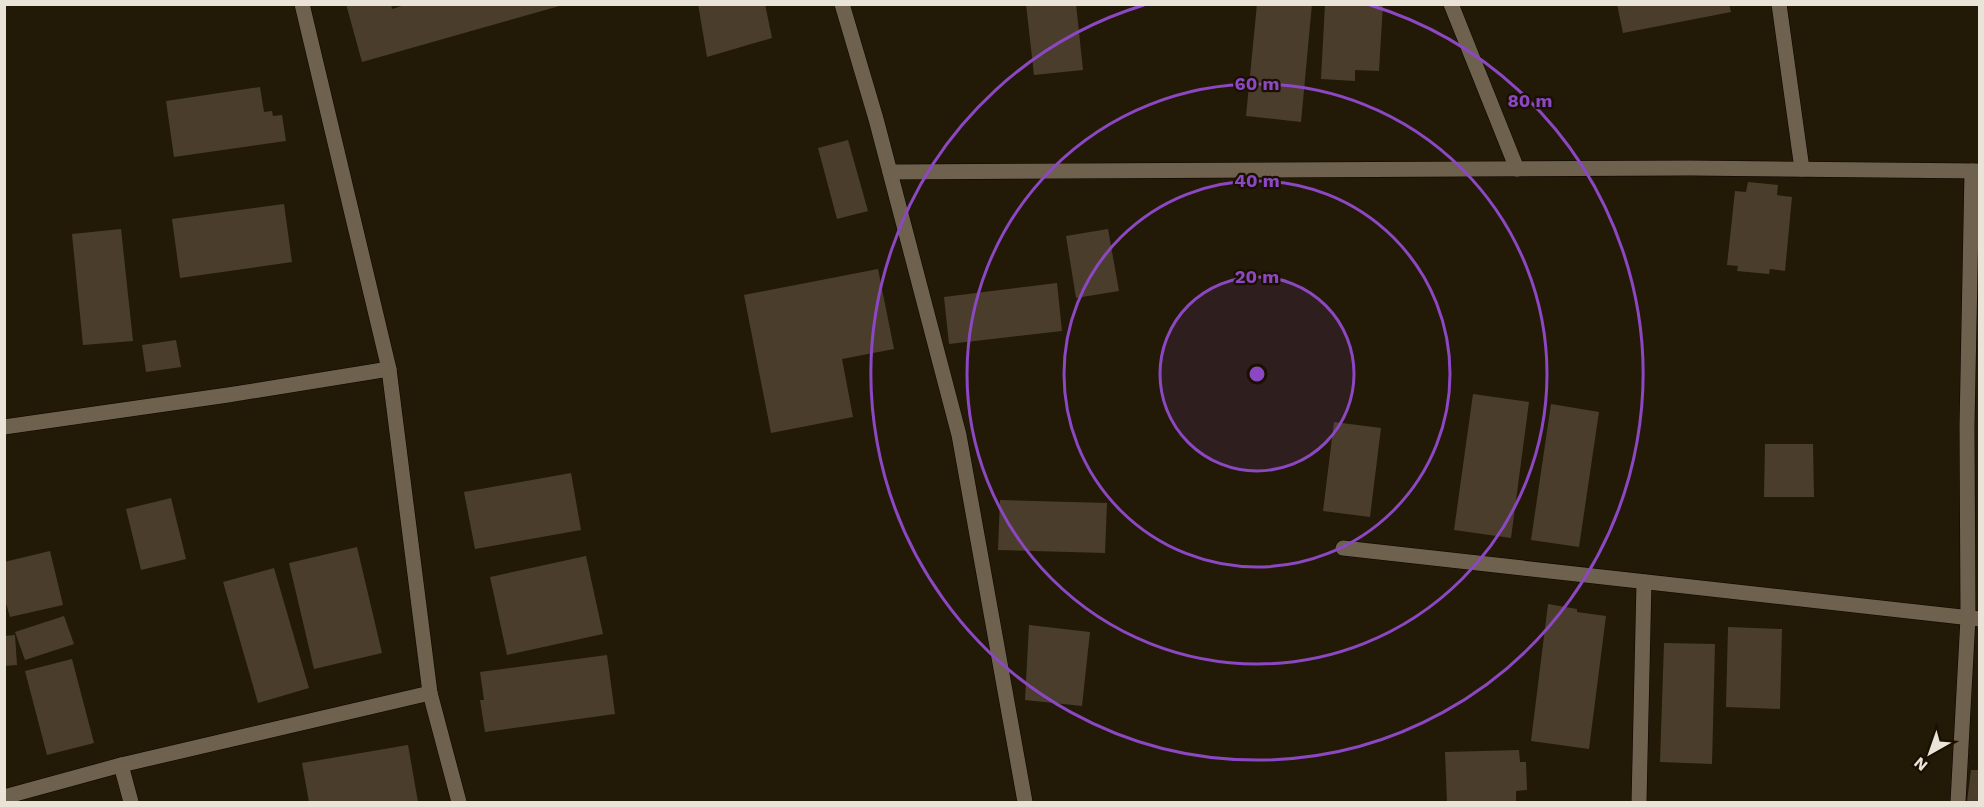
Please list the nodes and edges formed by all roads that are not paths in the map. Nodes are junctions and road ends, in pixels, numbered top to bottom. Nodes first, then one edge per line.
1 (302, 4) edge
2 (842, 4) edge
3 (1451, 4) edge
4 (1779, 4) edge
5 (1517, 169) junction
6 (1802, 169) junction
7 (1976, 171) edge
8 (890, 172) junction
9 (389, 369) junction
10 (4, 427) edge
11 (1343, 548) dead end
12 (1644, 582) junction
13 (1974, 618) edge
14 (430, 693) junction
15 (121, 765) junction
16 (4, 797) edge
17 (131, 802) edge
18 (459, 802) edge
19 (1025, 802) edge
20 (1639, 802) edge
21 (1958, 802) edge

1 - 9 street
2 - 8 street
3 - 5 street
4 - 6 street
5 - 6 street
5 - 8 street
6 - 7 street
7 - 13 street
8 - 19 street
9 - 10 street
9 - 14 street
11 - 12 street
12 - 13 street
12 - 20 street
13 - 21 street
14 - 15 street
14 - 18 street
15 - 16 street
15 - 17 street

